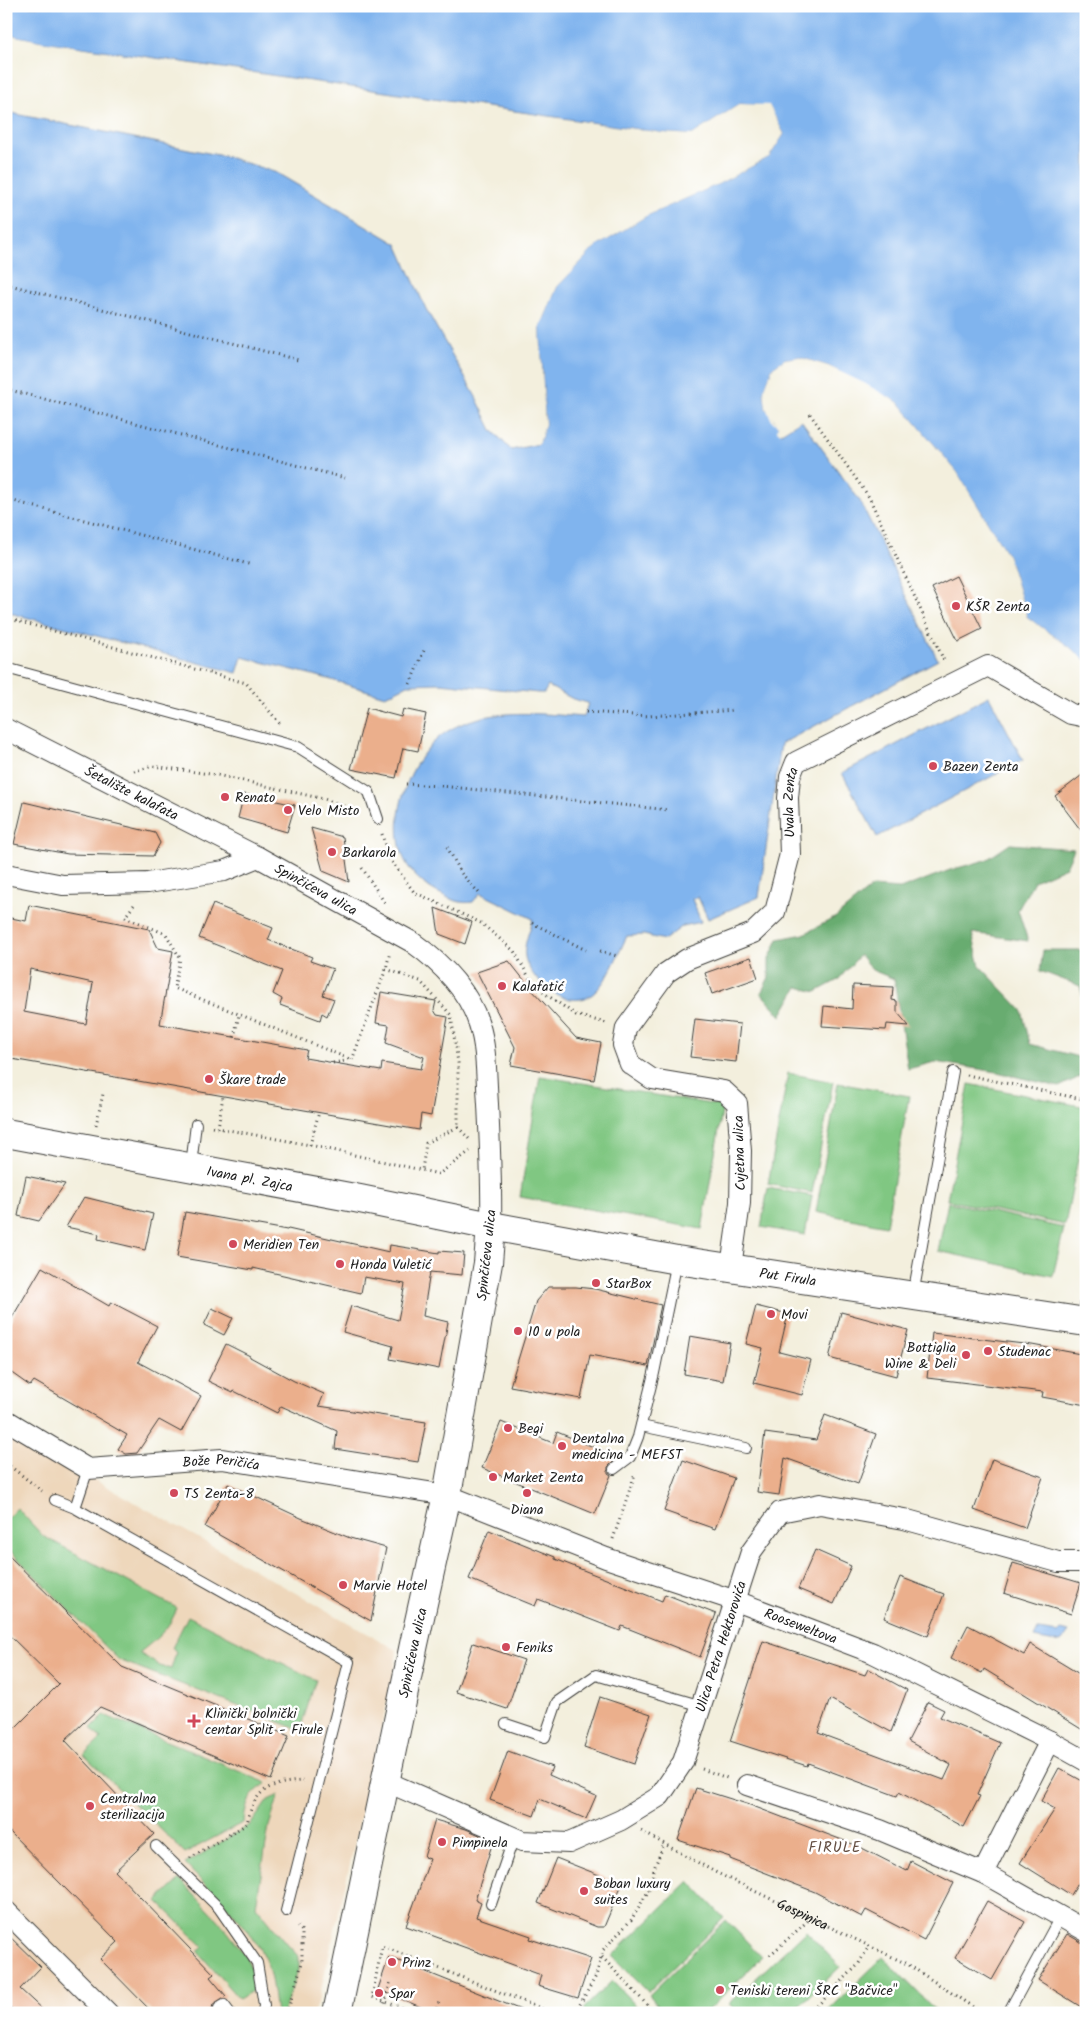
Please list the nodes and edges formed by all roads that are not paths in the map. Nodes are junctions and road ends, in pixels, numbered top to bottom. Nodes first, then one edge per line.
1 (6, 668) edge
2 (1086, 717) edge
3 (6, 729) edge
4 (378, 819) road end
5 (258, 857) junction
6 (6, 874) edge
7 (626, 1028) joint
8 (953, 1072) road end
9 (196, 1124) road end
10 (6, 1133) edge
11 (190, 1168) junction
12 (491, 1226) junction
13 (677, 1260) junction
14 (731, 1267) junction
15 (913, 1296) junction
16 (1084, 1315) edge
17 (6, 1420) edge
18 (641, 1426) junction
19 (746, 1448) dead end
20 (88, 1468) junction
21 (614, 1469) dead end
22 (447, 1496) junction
23 (55, 1500) road end
24 (75, 1508) junction
25 (1086, 1562) edge
26 (736, 1601) junction
27 (702, 1706) junction
28 (506, 1724) dead end
29 (1050, 1741) junction
30 (1086, 1761) edge
31 (385, 1781) junction
32 (747, 1785) road end
33 (514, 1837) junction
34 (156, 1846) dead end
35 (983, 1873) junction
36 (491, 1904) dead end
37 (6, 1911) edge
38 (286, 1911) road end
39 (1060, 1917) junction
40 (1086, 1931) edge
41 (219, 2008) dead end
42 (108, 2013) edge
43 (230, 2013) edge
44 (263, 2013) edge
45 (337, 2013) edge
46 (1008, 2013) edge

1 - 4 lane
2 - 7 street, Uvala Zenta
3 - 5 street, Šetalište kalafata
5 - 6 street, Spinčićeva ulica
5 - 12 street, Spinčićeva ulica
7 - 14 street, Cvjetna ulica
8 - 15 lane
9 - 11 lane
10 - 11 street, Ivana pl. Zajca
11 - 12 street, Ivana pl. Zajca
12 - 13 street, Put Firula
12 - 22 street, Spinčićeva ulica
13 - 14 street, Put Firula
13 - 18 lane
14 - 15 street, Put Firula
15 - 16 street, Put Firula
17 - 20 street
18 - 19 lane
18 - 21 lane
20 - 22 street, Bože Peričića
20 - 24 lane
22 - 26 street, Rooseweltova
22 - 31 street, Spinčićeva ulica
23 - 24 lane
24 - 38 lane
25 - 26 street, Ulica Petra Hektorovića
26 - 27 street, Ulica Petra Hektorovića
26 - 29 street, Rooseweltova
27 - 28 lane
27 - 33 street, Ulica Petra Hektorovića
29 - 30 street, Rooseweltova
29 - 35 street
31 - 33 street, Ulica Petra Hektorovića
31 - 45 street, Spinčićeva ulica
32 - 35 street
33 - 36 lane
34 - 44 lane
35 - 39 street
37 - 42 street
39 - 40 street
39 - 46 lane
41 - 43 lane

